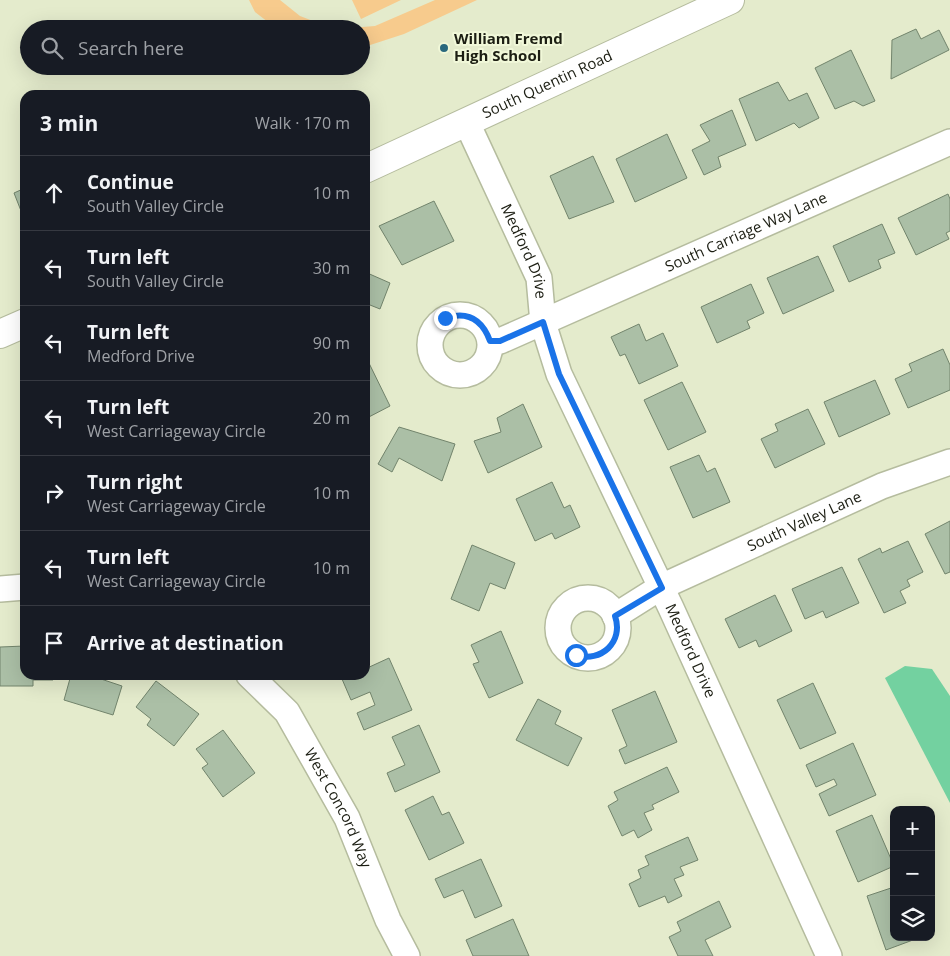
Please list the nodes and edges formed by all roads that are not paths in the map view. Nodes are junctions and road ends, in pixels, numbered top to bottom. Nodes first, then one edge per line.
1 (730, 0) edge
2 (467, 123) junction
3 (950, 142) edge
4 (370, 167) edge
5 (543, 322) junction
6 (20, 325) edge
7 (0, 334) edge
8 (490, 341) dead end
9 (950, 462) edge
10 (20, 587) edge
11 (662, 588) junction
12 (0, 589) edge
13 (615, 616) dead end
14 (254, 680) edge
15 (406, 956) edge
16 (830, 956) edge

1 - 2 main road, South Quentin Road
2 - 4 main road, South Quentin Road
2 - 5 street, Medford Drive
3 - 5 street, South Carriage Way Lane
5 - 8 street, South Carriage Way Lane
5 - 11 street, Medford Drive
6 - 7 main road
9 - 11 street, South Valley Lane
10 - 12 street
11 - 13 street, South Valley Lane
11 - 16 street, Medford Drive
14 - 15 street, West Concord Way

